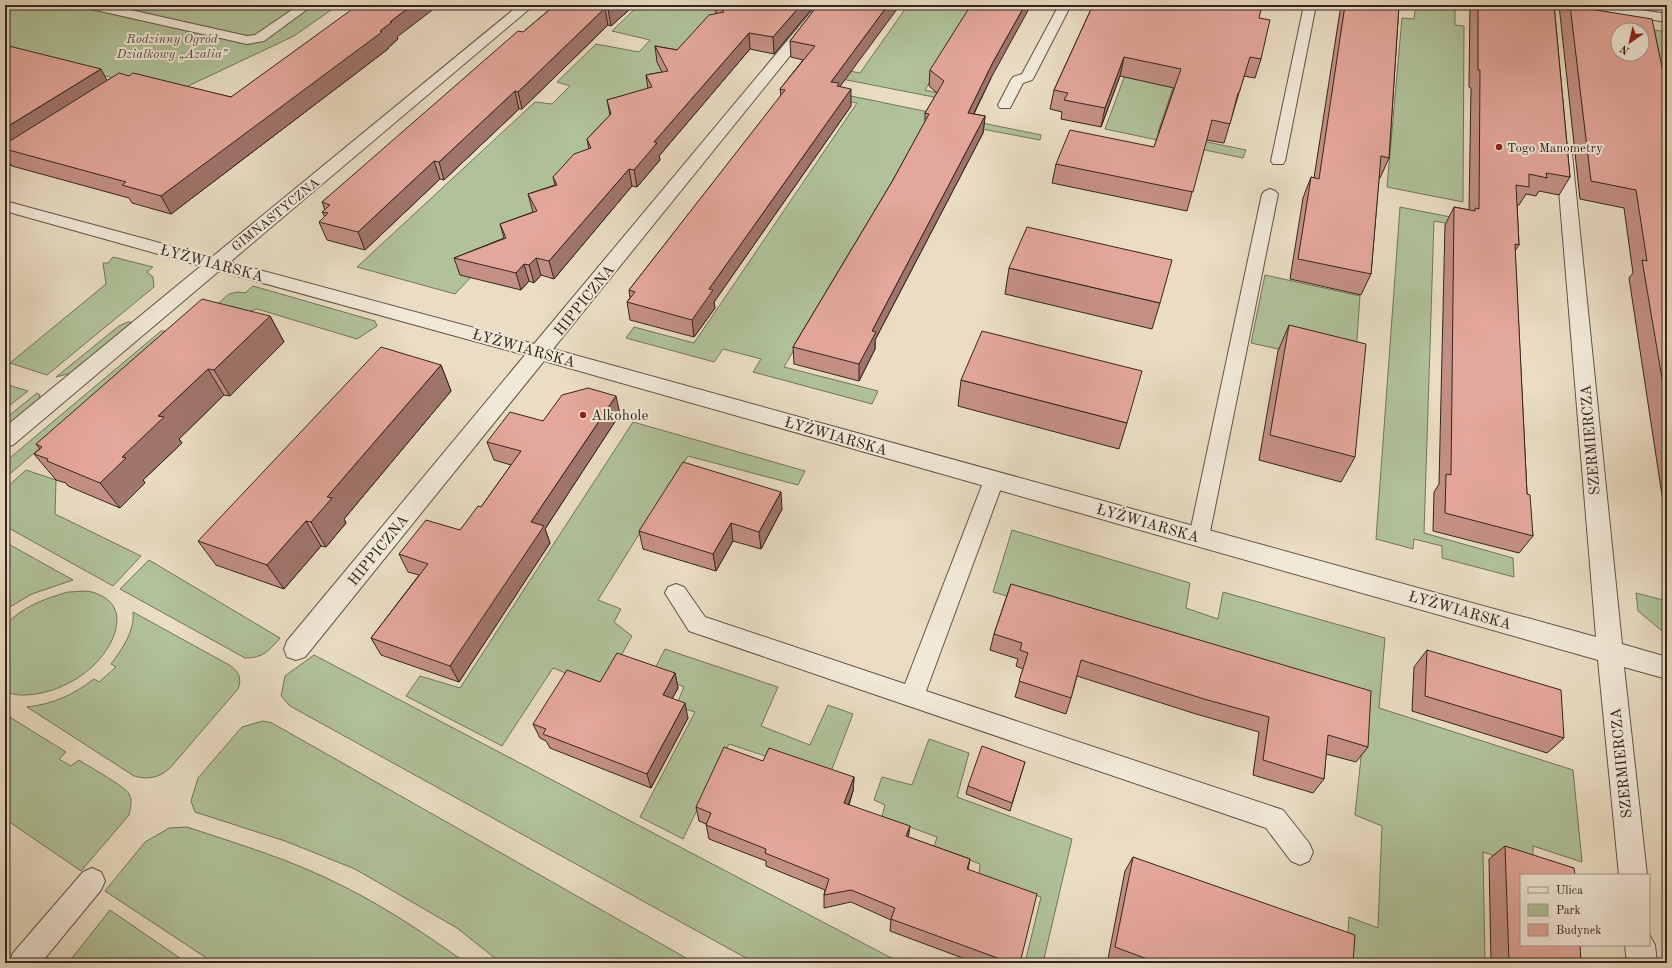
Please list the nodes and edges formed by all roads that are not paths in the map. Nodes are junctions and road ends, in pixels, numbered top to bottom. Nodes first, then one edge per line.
1 (91, 5) edge
2 (136, 5) edge
3 (307, 5) edge
4 (527, 5) edge
5 (824, 5) edge
6 (1064, 5) edge
7 (1310, 5) edge
8 (1582, 5) edge
9 (1611, 7) edge
10 (124, 12) junction
11 (1667, 18) edge
12 (1005, 105) dead end
13 (1562, 134) edge
14 (44, 137) edge
15 (1278, 161) dead end
16 (5, 162) edge
17 (1270, 194) dead end
18 (5, 206) edge
19 (214, 264) junction
20 (541, 353) junction
21 (5, 439) edge
22 (994, 480) junction
23 (1199, 537) junction
24 (676, 593) dead end
25 (296, 649) dead end
26 (1610, 652) junction
27 (1667, 668) edge
28 (912, 696) junction
29 (1300, 852) dead end
30 (1633, 874) edge
31 (92, 881) dead end
32 (1640, 946) edge
33 (23, 963) edge
34 (1642, 963) edge

1 - 10 lane
2 - 10 lane
3 - 10 lane
4 - 19 street, GIMNASTYCZNA
5 - 20 street, HIPPICZNA
6 - 12 lane
7 - 15 lane
8 - 9 street
9 - 11 street
13 - 26 street, SZERMIERCZA
14 - 16 lane
17 - 23 lane
18 - 19 street, ŁYŻWIARSKA
19 - 20 street, ŁYŻWIARSKA
19 - 21 street, GIMNASTYCZNA
20 - 22 street, ŁYŻWIARSKA
20 - 25 street, HIPPICZNA
22 - 23 street, ŁYŻWIARSKA
22 - 28 lane
23 - 26 street, ŁYŻWIARSKA
24 - 28 lane
26 - 27 street, ŁYŻWIARSKA
26 - 30 street, SZERMIERCZA
28 - 29 lane
31 - 33 lane
32 - 34 street

